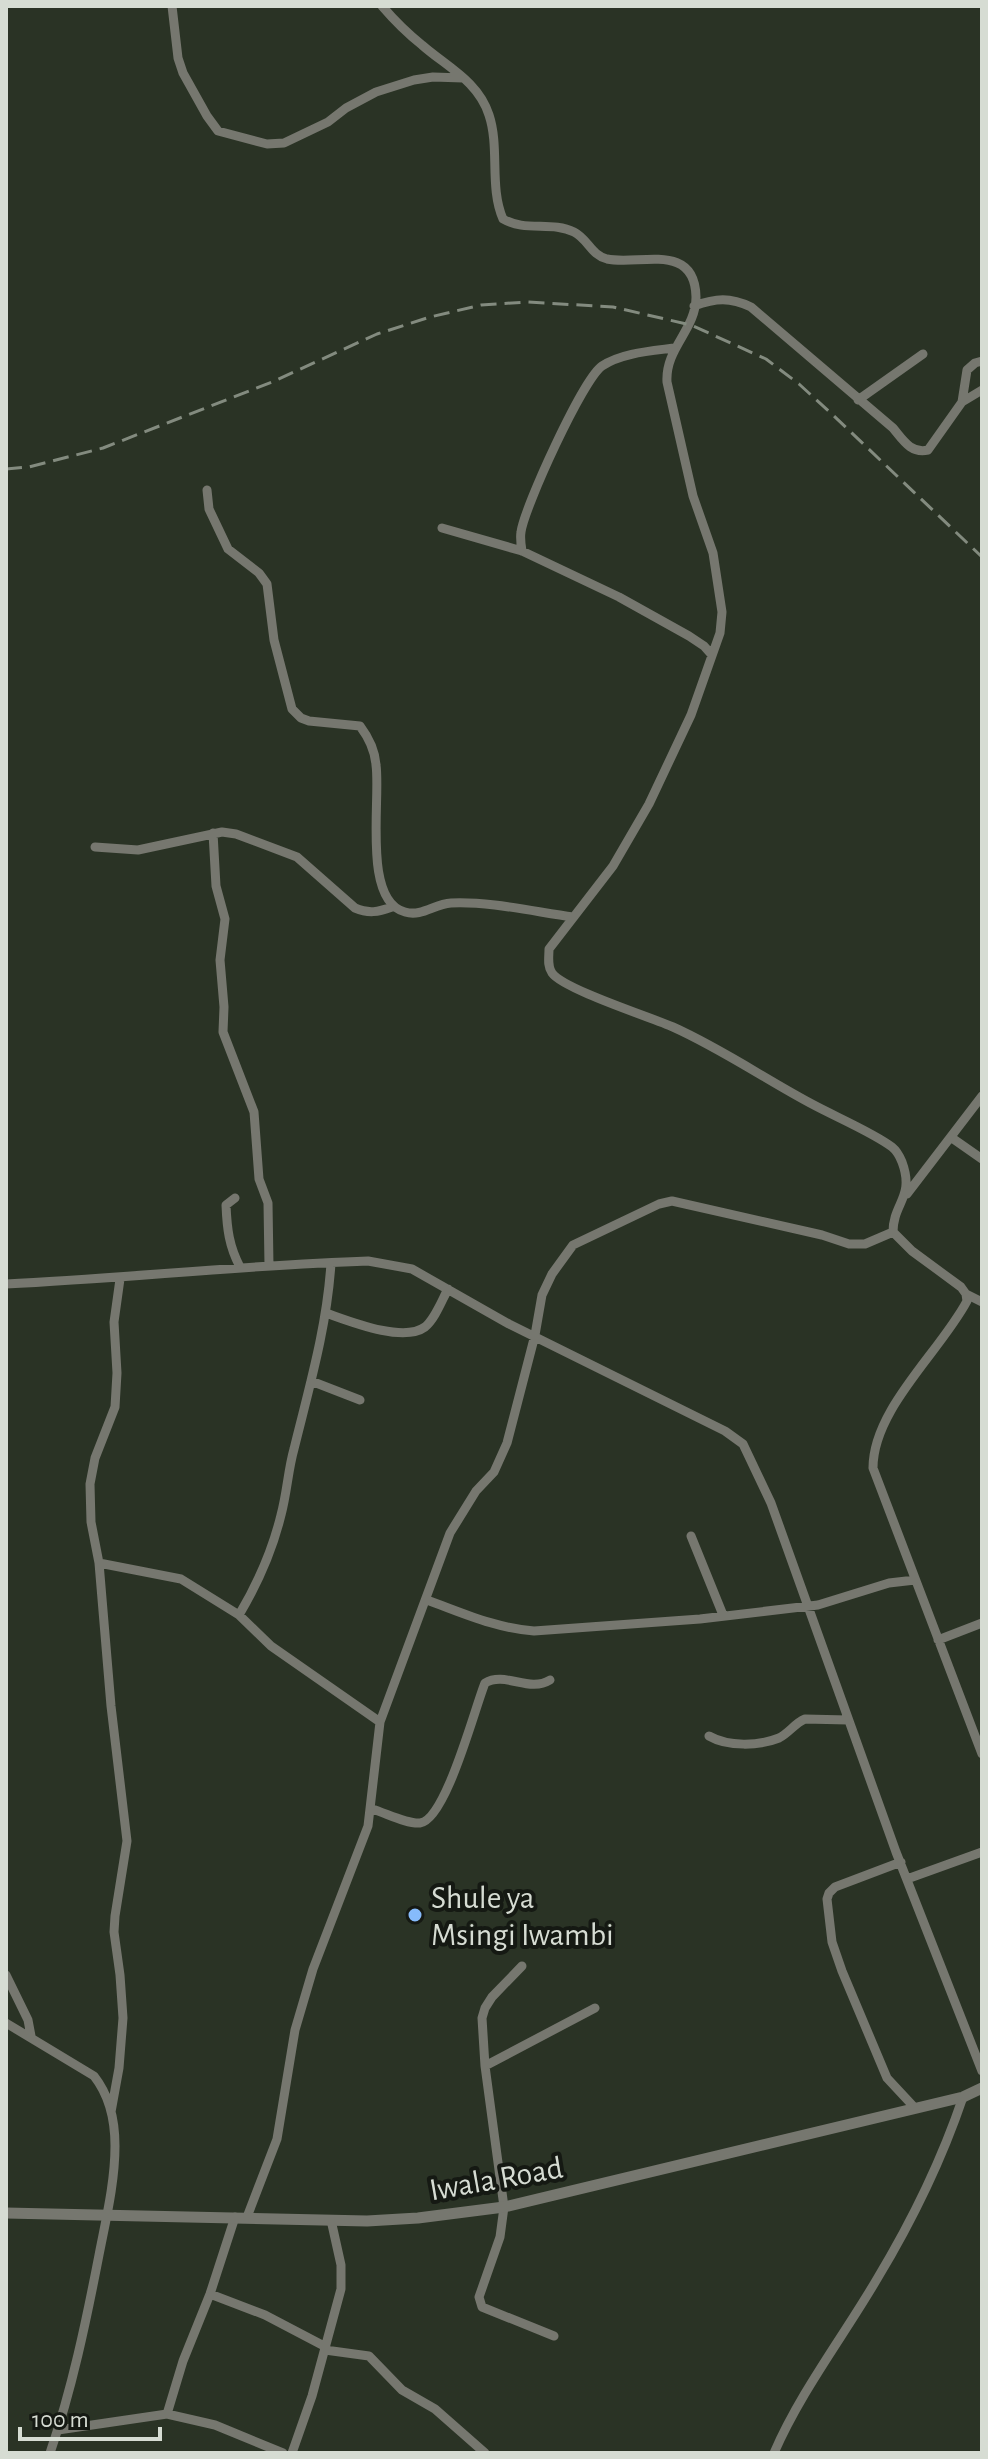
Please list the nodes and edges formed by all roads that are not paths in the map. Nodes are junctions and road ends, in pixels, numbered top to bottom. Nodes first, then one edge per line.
1 (172, 6) edge
2 (382, 6) edge
3 (463, 78) junction
4 (694, 306) junction
5 (674, 348) junction
6 (923, 354) dead end
7 (982, 361) edge
8 (982, 390) edge
9 (858, 400) junction
10 (962, 402) junction
11 (207, 490) dead end
12 (442, 528) dead end
13 (522, 551) junction
14 (712, 655) junction
15 (213, 833) junction
16 (95, 847) dead end
17 (392, 907) junction
18 (573, 917) junction
19 (982, 1096) edge
20 (952, 1138) junction
21 (982, 1159) edge
22 (907, 1194) junction
23 (235, 1198) dead end
24 (893, 1232) junction
25 (331, 1263) junction
26 (269, 1266) junction
27 (240, 1267) junction
28 (120, 1279) junction
29 (6, 1284) edge
30 (448, 1289) junction
31 (966, 1294) junction
32 (982, 1302) edge
33 (326, 1313) junction
34 (535, 1335) junction
35 (311, 1381) junction
36 (360, 1400) dead end
37 (691, 1536) dead end
38 (99, 1563) junction
39 (915, 1580) junction
40 (427, 1600) junction
41 (807, 1606) junction
42 (239, 1615) junction
43 (723, 1615) junction
44 (982, 1623) edge
45 (938, 1640) junction
46 (550, 1680) dead end
47 (848, 1720) junction
48 (380, 1722) junction
49 (709, 1736) dead end
50 (982, 1754) edge
51 (372, 1809) junction
52 (982, 1852) edge
53 (901, 1862) junction
54 (907, 1879) junction
55 (522, 1966) dead end
56 (6, 1975) edge
57 (595, 2008) dead end
58 (6, 2023) edge
59 (31, 2036) junction
60 (485, 2066) junction
61 (982, 2071) edge
62 (982, 2088) edge
63 (963, 2097) junction
64 (914, 2107) junction
65 (111, 2112) junction
66 (504, 2207) junction
67 (6, 2213) edge
68 (107, 2213) junction
69 (241, 2217) junction
70 (331, 2220) junction
71 (210, 2294) junction
72 (554, 2336) dead end
73 (325, 2348) junction
74 (167, 2414) junction
75 (58, 2430) junction
76 (50, 2453) edge
77 (283, 2453) edge
78 (292, 2453) edge
79 (485, 2453) edge
80 (774, 2453) edge

1 - 3 street
2 - 3 street
3 - 4 street
4 - 5 street
4 - 9 street
5 - 13 street
5 - 14 street
6 - 9 street
7 - 10 street
8 - 10 street
9 - 10 street
11 - 17 street
12 - 13 street
13 - 14 street
14 - 18 street
15 - 16 street
15 - 17 street
15 - 26 street
17 - 18 street
18 - 22 street
19 - 20 street
20 - 21 street
20 - 22 street
22 - 24 street
23 - 27 street
24 - 31 street
24 - 34 street
25 - 26 street
25 - 30 street
25 - 33 street
26 - 27 street
27 - 28 street
28 - 29 street
28 - 38 street
30 - 33 street
30 - 34 street
31 - 32 street
31 - 39 street
33 - 35 street
34 - 40 street
34 - 41 street
35 - 36 street
35 - 42 street
37 - 43 street
38 - 42 street
38 - 65 street
39 - 41 street
39 - 45 street
40 - 43 street
40 - 48 street
41 - 43 street
41 - 47 street
42 - 48 street
44 - 45 street
45 - 50 street
46 - 51 street
47 - 49 street
47 - 53 street
48 - 51 street
51 - 69 street
52 - 54 street
53 - 54 street
53 - 64 street
54 - 61 street
55 - 60 street
56 - 59 street
57 - 60 street
58 - 59 street
59 - 65 street
60 - 66 street
62 - 63 street, Iwala Road
63 - 64 street, Iwala Road
63 - 80 street
64 - 66 street, Iwala Road
65 - 68 street
66 - 70 street, Iwala Road
66 - 72 street
67 - 68 street, Iwala Road
68 - 69 street, Iwala Road
68 - 75 street
69 - 70 street, Iwala Road
69 - 71 street
70 - 73 street
71 - 73 street
71 - 74 street
73 - 78 street
73 - 79 street
74 - 75 street
74 - 77 street
75 - 76 street

